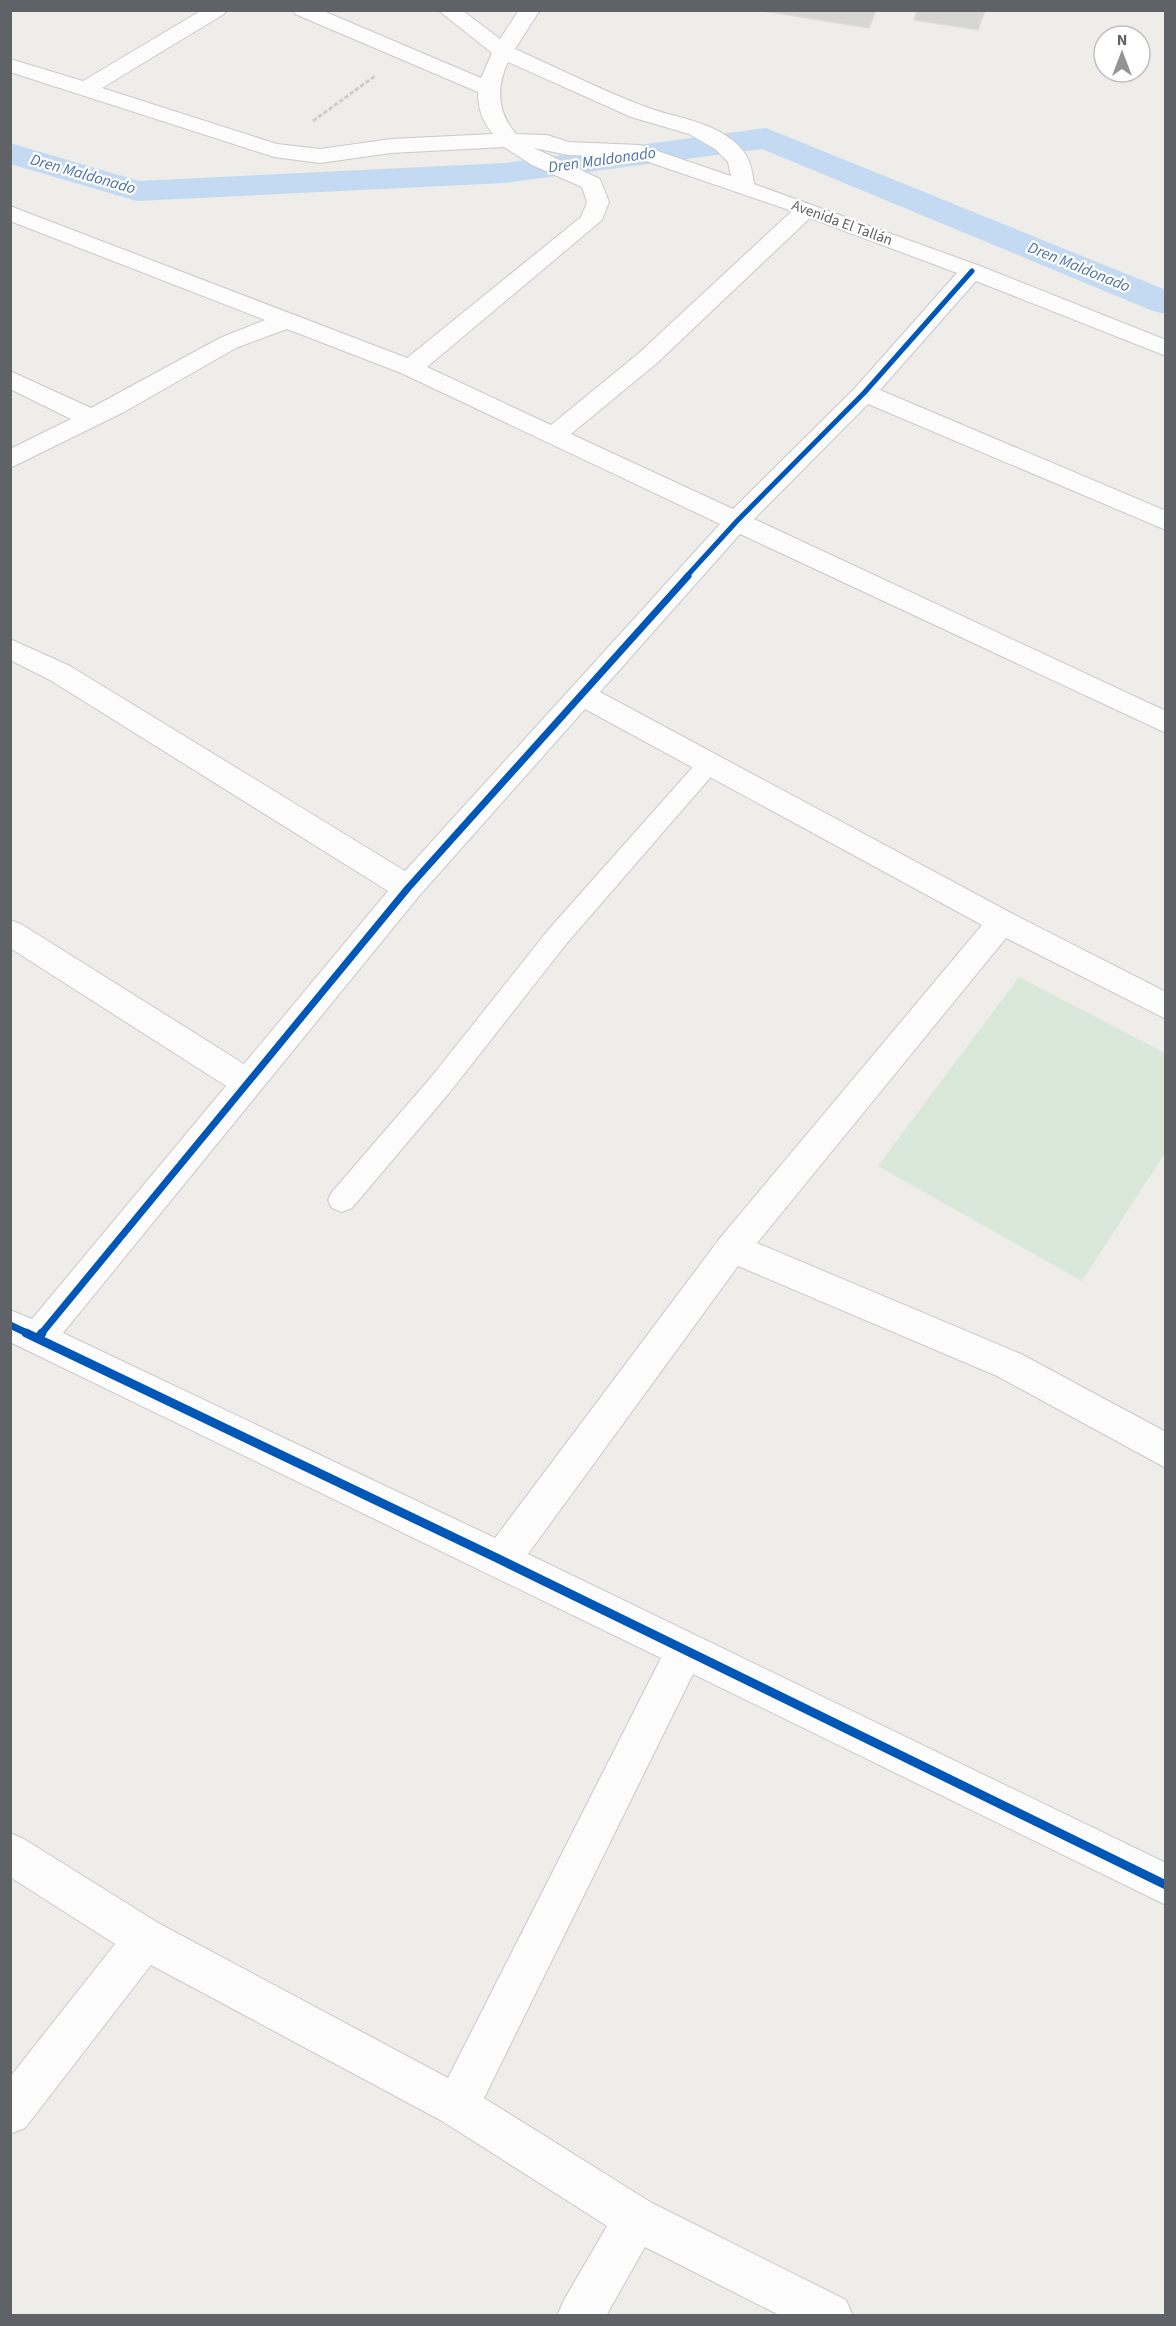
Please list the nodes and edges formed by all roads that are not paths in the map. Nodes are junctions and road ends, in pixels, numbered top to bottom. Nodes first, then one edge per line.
1 (217, 10) edge
2 (302, 10) edge
3 (448, 10) edge
4 (530, 10) edge
5 (502, 51) junction
6 (10, 65) edge
7 (488, 88) junction
8 (85, 89) junction
9 (507, 140) junction
10 (744, 188) junction
11 (807, 209) junction
12 (10, 213) edge
13 (972, 271) junction
14 (287, 320) junction
15 (1166, 349) edge
16 (410, 368) junction
17 (10, 379) edge
18 (864, 393) junction
19 (90, 418) junction
20 (553, 436) junction
21 (10, 460) edge
22 (737, 521) junction
23 (1166, 521) edge
24 (10, 648) edge
25 (583, 695) junction
26 (1166, 723) edge
27 (708, 765) junction
28 (408, 888) junction
29 (1002, 922) junction
30 (10, 932) edge
31 (1166, 1007) edge
32 (248, 1083) junction
33 (342, 1200) dead end
34 (732, 1248) junction
35 (24, 1332) edge
36 (1166, 1451) edge
37 (501, 1560) junction
38 (685, 1650) junction
39 (10, 1853) edge
40 (1166, 1885) edge
41 (145, 1939) junction
42 (457, 2106) junction
43 (10, 2113) edge
44 (636, 2219) junction
45 (579, 2316) edge
46 (830, 2316) edge

1 - 8 street
2 - 7 street
3 - 5 street
4 - 5 street
5 - 7 street
5 - 10 street
6 - 8 street, Avenida El Tallán
7 - 9 street
8 - 9 street, Avenida El Tallán
9 - 10 street, Avenida El Tallán
9 - 16 street
10 - 11 street, Avenida El Tallán
11 - 13 street, Avenida El Tallán
11 - 20 street
12 - 14 street
13 - 15 street, Avenida El Tallán
13 - 18 street
14 - 16 street
14 - 19 street
16 - 20 street
17 - 19 street
18 - 22 street
18 - 23 street
19 - 21 street
20 - 22 street
22 - 25 street
22 - 26 street
24 - 28 street
25 - 27 street
25 - 28 street
27 - 29 street
27 - 33 lane
28 - 32 street
29 - 31 street
29 - 34 street
30 - 32 street
32 - 35 street
34 - 36 street
34 - 37 street
35 - 37 street
37 - 38 street
38 - 40 street
38 - 42 street
39 - 41 street
41 - 42 street
41 - 43 street
42 - 44 street
44 - 45 street
44 - 46 street

